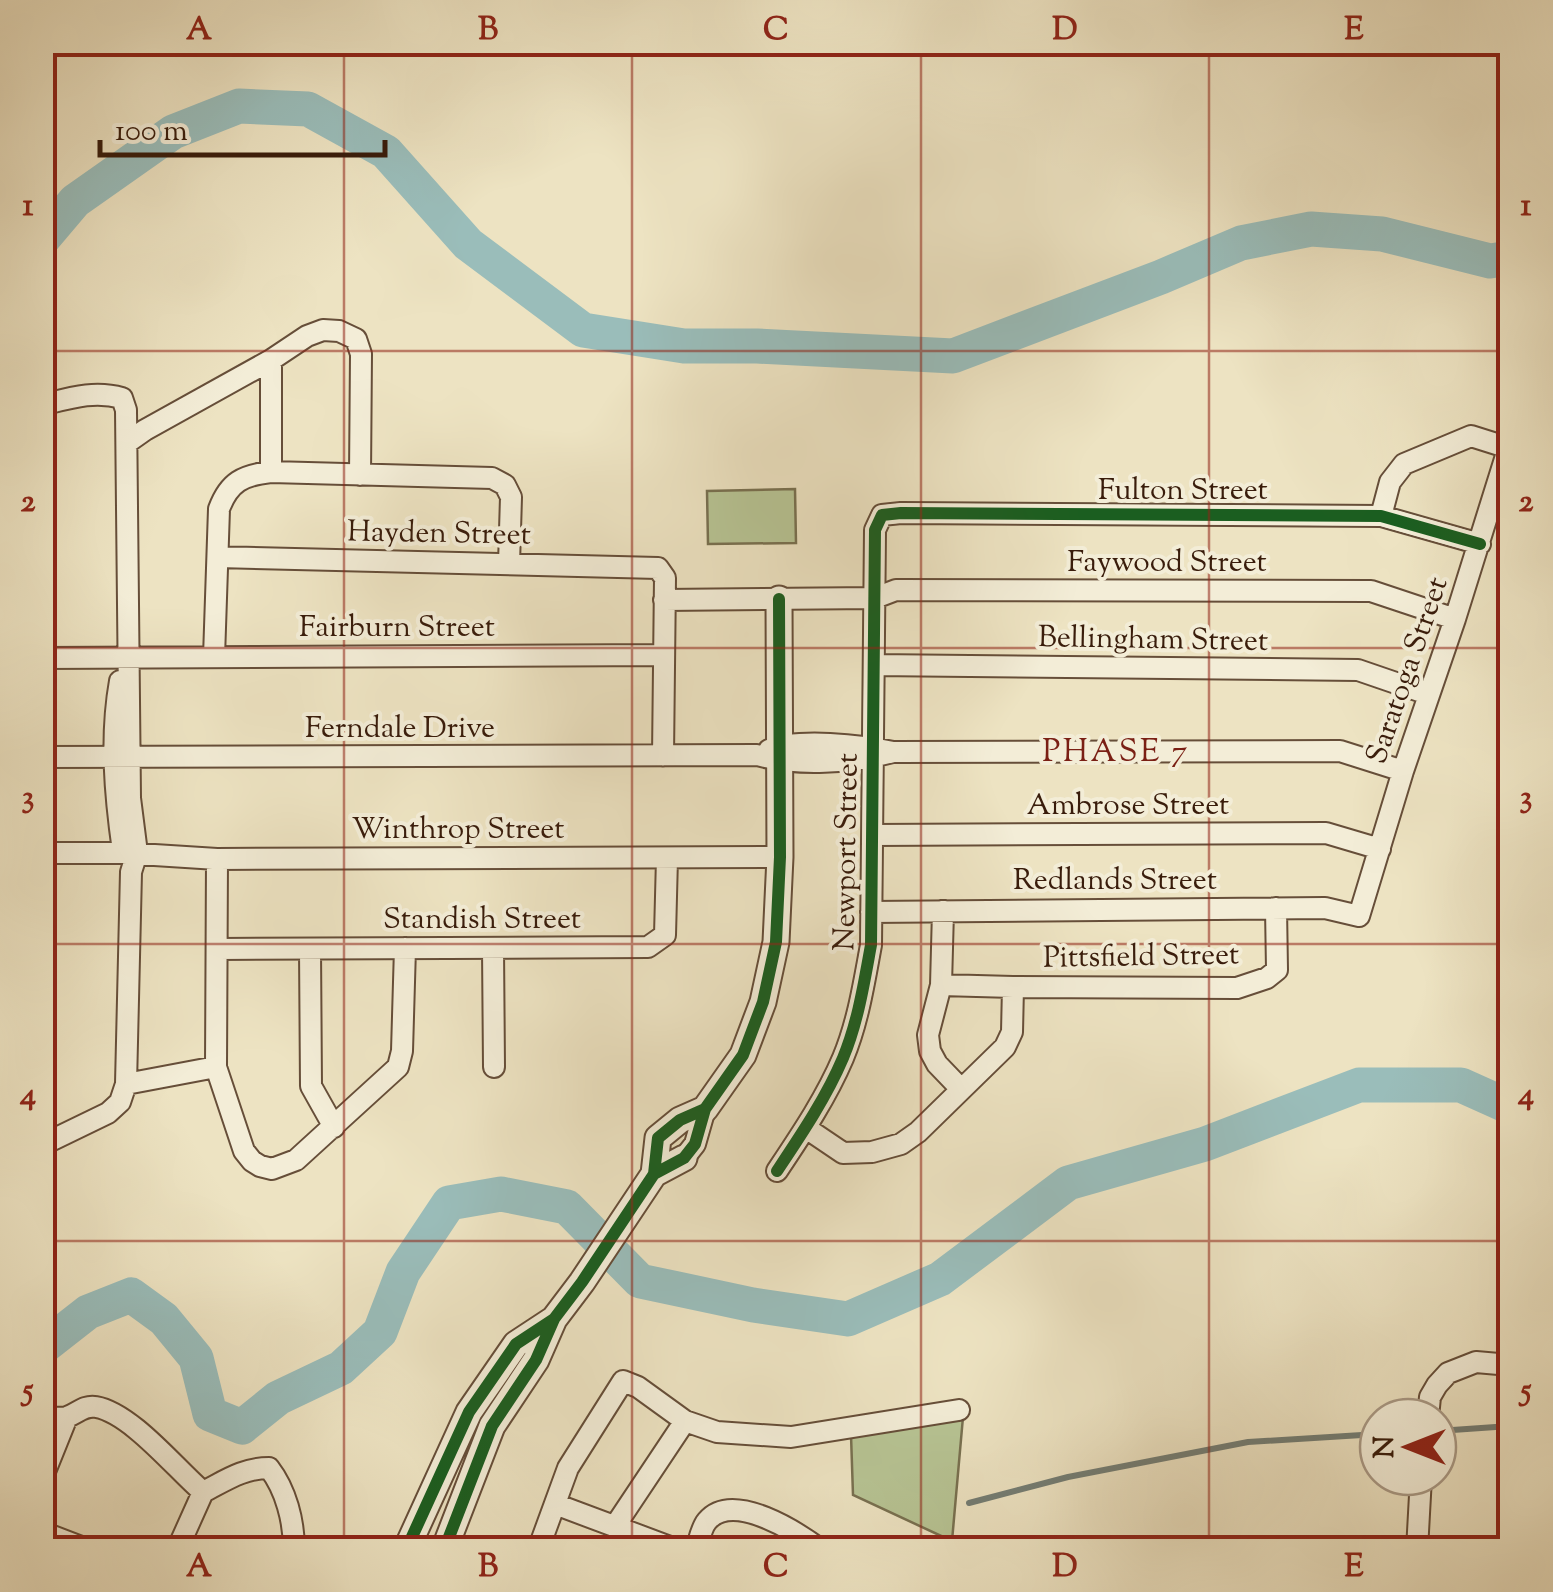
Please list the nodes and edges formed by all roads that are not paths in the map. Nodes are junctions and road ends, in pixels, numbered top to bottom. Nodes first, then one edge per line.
1 (270, 360) junction
2 (42, 406) edge
3 (128, 442) junction
4 (1510, 446) edge
5 (270, 472) junction
6 (360, 475) junction
7 (882, 515) joint
8 (1381, 516) junction
9 (1480, 544) junction
10 (218, 558) junction
11 (509, 564) junction
12 (778, 598) junction
13 (875, 598) junction
14 (664, 600) junction
15 (1455, 620) junction
16 (127, 654) junction
17 (664, 655) junction
18 (214, 657) junction
19 (42, 658) edge
20 (874, 665) junction
21 (1428, 694) junction
22 (879, 753) junction
23 (772, 754) junction
24 (663, 756) junction
25 (42, 757) edge
26 (123, 758) junction
27 (1403, 770) junction
28 (873, 835) junction
29 (1380, 849) junction
30 (42, 852) edge
31 (667, 858) junction
32 (780, 858) junction
33 (130, 859) junction
34 (217, 859) junction
35 (1276, 908) junction
36 (943, 911) junction
37 (871, 912) junction
38 (1359, 916) joint
39 (405, 948) junction
40 (493, 948) junction
41 (218, 949) junction
42 (310, 949) junction
43 (942, 985) junction
44 (1013, 988) junction
45 (216, 1067) junction
46 (494, 1067) dead end
47 (126, 1084) junction
48 (961, 1089) junction
49 (704, 1109) junction
50 (334, 1126) junction
51 (806, 1128) junction
52 (42, 1145) edge
53 (684, 1158) joint
54 (777, 1171) dead end
55 (652, 1178) junction
56 (554, 1318) junction
57 (1510, 1365) edge
58 (1431, 1397) edge
59 (959, 1410) dead end
60 (42, 1417) edge
61 (67, 1417) junction
62 (685, 1421) junction
63 (42, 1479) edge
64 (203, 1492) junction
65 (1420, 1497) edge
66 (555, 1504) junction
67 (616, 1526) junction
68 (42, 1532) edge
69 (408, 1544) edge
70 (89, 1550) edge
71 (178, 1550) edge
72 (294, 1550) edge
73 (444, 1550) edge
74 (538, 1550) edge
75 (678, 1550) edge
76 (696, 1550) edge
77 (822, 1550) edge
78 (1418, 1550) edge

1 - 3 street
1 - 5 street
1 - 6 street
2 - 3 street
3 - 16 street
4 - 8 street
4 - 9 street, Saratoga Street
5 - 6 street
5 - 10 street
6 - 11 street
7 - 8 street, Fulton Street
7 - 13 street, Newport Street
8 - 9 street, Fulton Street
9 - 15 street, Saratoga Street
10 - 11 street, Hayden Street
10 - 18 street
11 - 14 street, Hayden Street
12 - 13 street, Faywood Street
12 - 14 street, Faywood Street
12 - 23 street
13 - 15 street, Faywood Street
13 - 20 street, Newport Street
14 - 17 street
15 - 21 street, Saratoga Street
16 - 18 street, Fairburn Street
16 - 19 street, Fairburn Street
16 - 26 street
17 - 18 street, Fairburn Street
17 - 24 street
20 - 21 street, Bellingham Street
20 - 22 street, Newport Street
21 - 27 street, Saratoga Street
22 - 23 street, Ferndale Drive
22 - 27 street, Ferndale Drive
22 - 28 street, Newport Street
23 - 24 street, Ferndale Drive
23 - 32 street
24 - 26 street, Ferndale Drive
25 - 26 street, Ferndale Drive
26 - 33 street
27 - 29 street, Saratoga Street
28 - 29 street, Ambrose Street
28 - 37 street, Newport Street
29 - 38 street, Saratoga Street
30 - 33 street, Winthrop Street
31 - 32 street, Winthrop Street
31 - 34 street, Winthrop Street
31 - 40 street, Standish Street
32 - 49 street
33 - 34 street, Winthrop Street
33 - 47 street
34 - 41 street
35 - 36 street, Redlands Street
35 - 38 street, Redlands Street
35 - 44 street, Pittsfield Street
36 - 37 street, Redlands Street
36 - 43 street
37 - 51 street, Newport Street
39 - 40 street, Standish Street
39 - 42 street, Standish Street
39 - 50 street
40 - 46 street
41 - 42 street, Standish Street
41 - 45 street
42 - 50 street
43 - 44 street, Pittsfield Street
43 - 48 street
44 - 48 street
45 - 47 street
45 - 50 street
47 - 52 street
48 - 51 street
49 - 53 street
49 - 55 street
51 - 54 street, Newport Street
53 - 55 street
55 - 56 street
56 - 69 street
56 - 73 street
57 - 58 street
59 - 62 street
60 - 61 street
61 - 63 street
61 - 64 street
62 - 66 street
62 - 67 street
64 - 71 street
64 - 72 street
65 - 78 street
66 - 67 street
66 - 74 street
67 - 75 street
68 - 70 street
69 - 73 street
76 - 77 street

